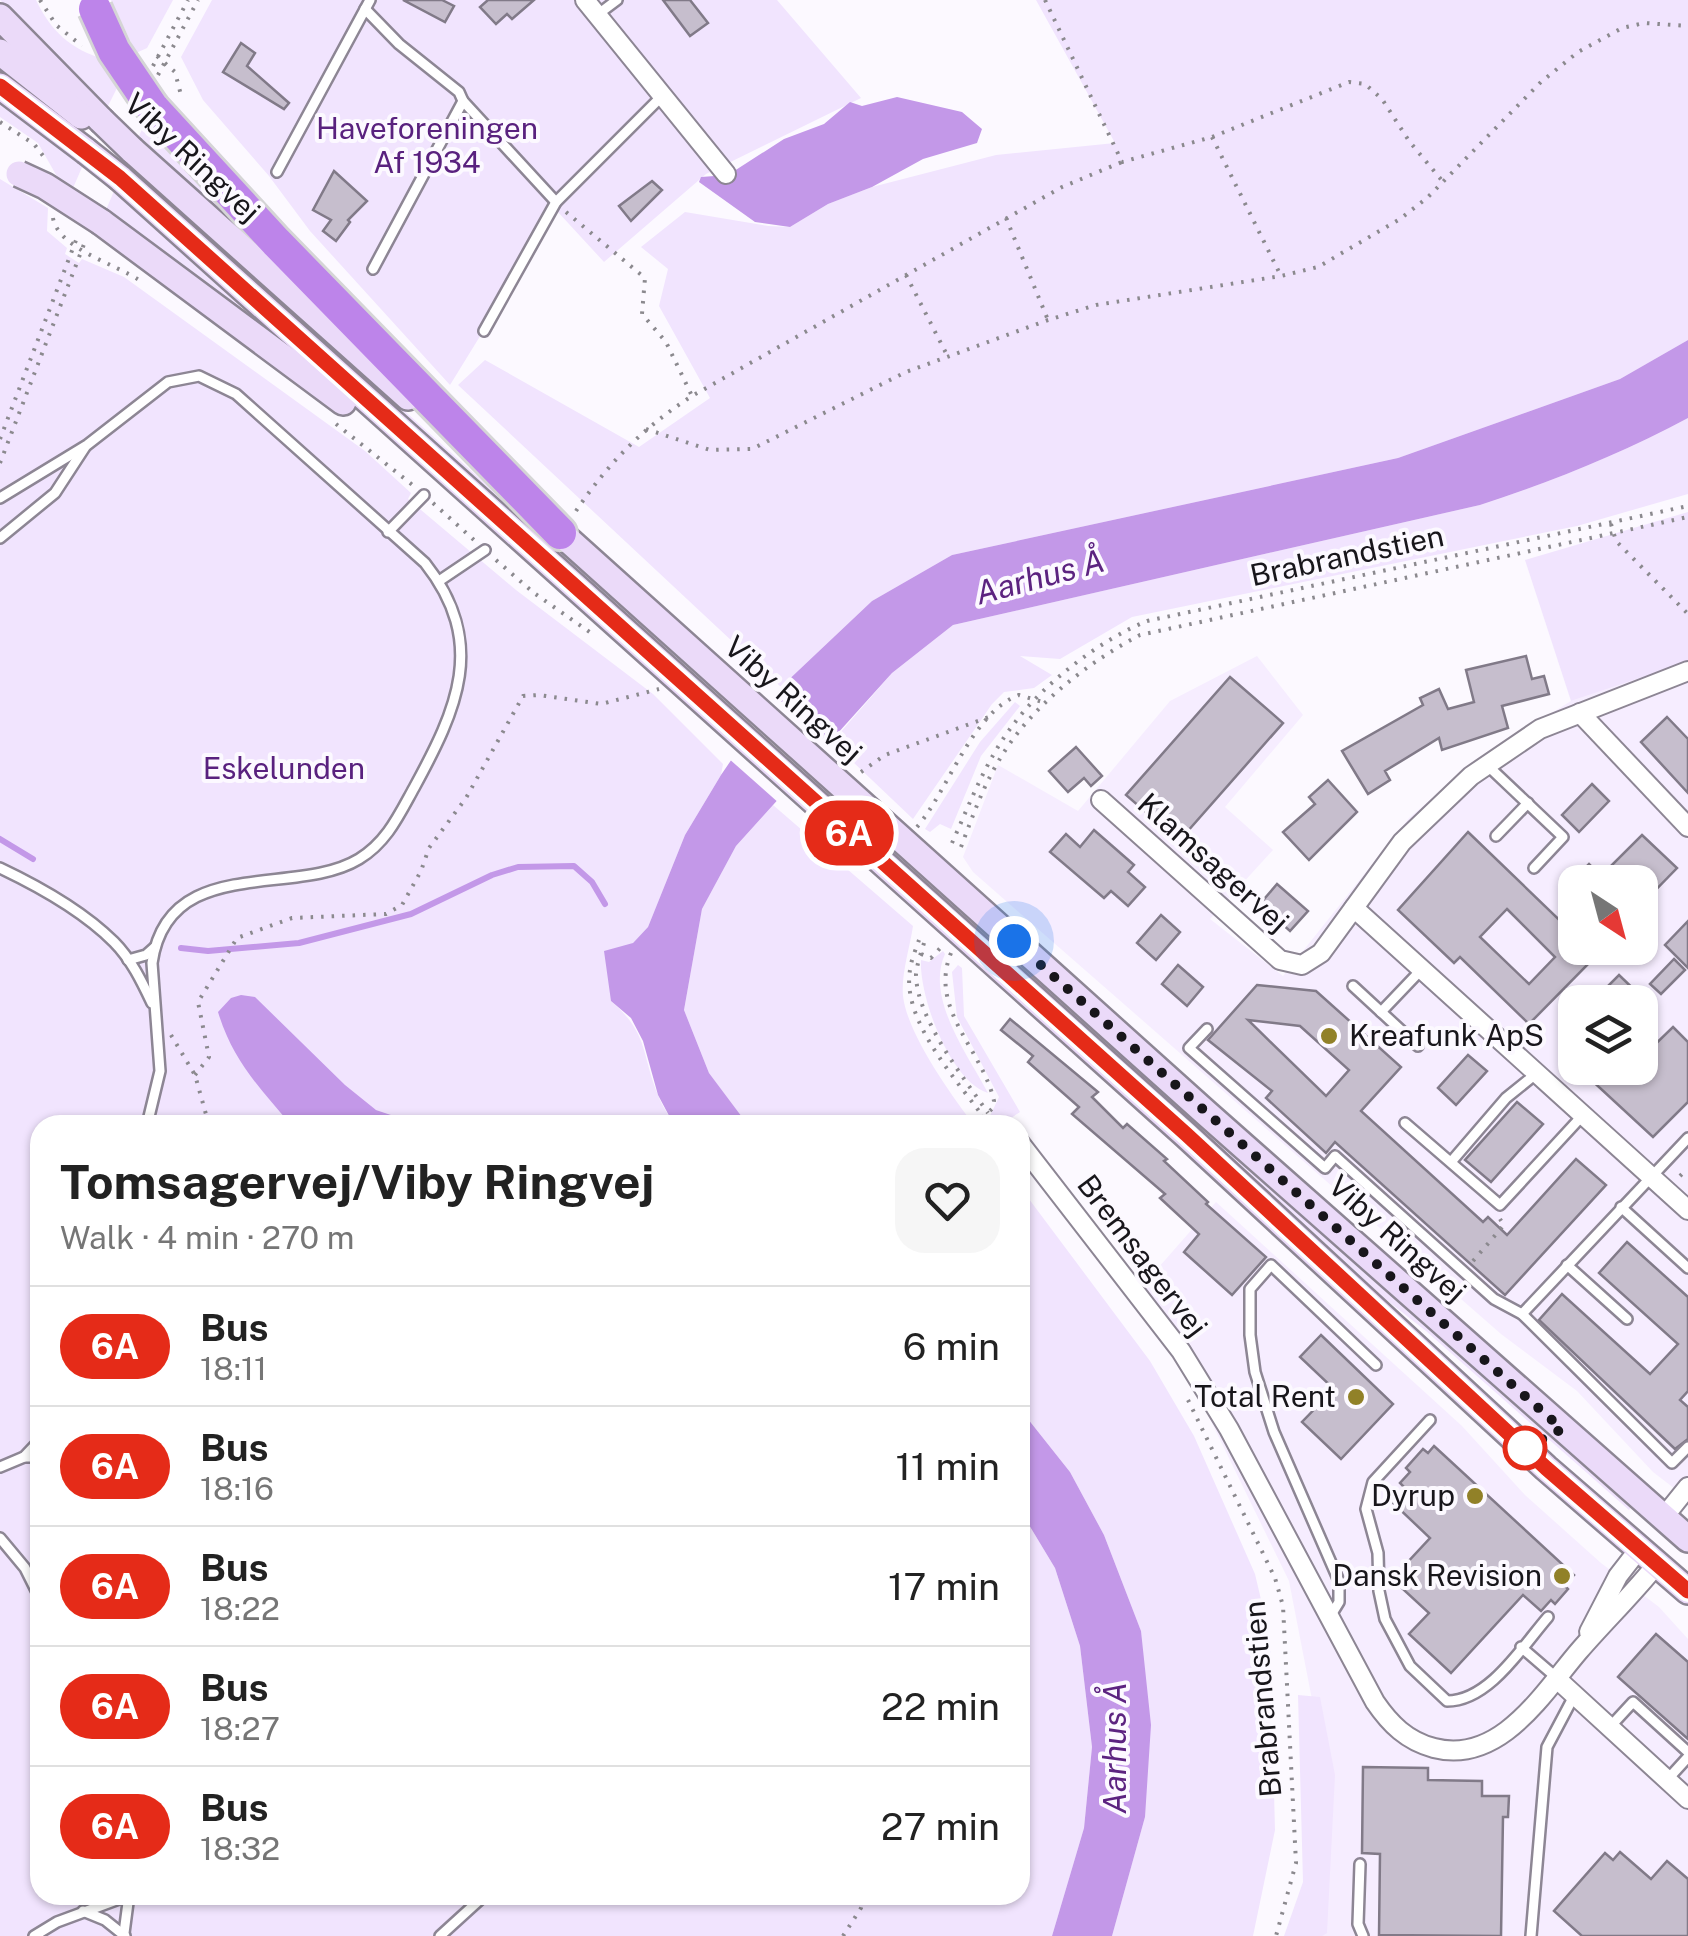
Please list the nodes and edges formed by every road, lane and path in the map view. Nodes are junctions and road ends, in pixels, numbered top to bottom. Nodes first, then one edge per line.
1 (188, 0) edge
2 (617, 0) edge
3 (1046, 0) edge
4 (93, 4) edge
5 (368, 5) edge
6 (591, 8) edge
7 (0, 18) edge
8 (1688, 26) edge
9 (168, 36) dead end
10 (0, 52) edge
11 (0, 86) edge
12 (661, 97) junction
13 (463, 101) junction
14 (95, 133) junction
15 (1212, 137) junction
16 (1122, 162) junction
17 (10, 171) edge
18 (277, 172) dead end
19 (726, 174) dead end
20 (1444, 183) junction
21 (556, 202) junction
22 (1006, 218) junction
23 (74, 243) dead end
24 (373, 269) dead end
25 (906, 275) junction
26 (1281, 276) junction
27 (147, 285) dead end
28 (1048, 320) junction
29 (484, 331) dead end
30 (948, 356) junction
31 (692, 396) junction
32 (326, 416) dead end
33 (646, 428) junction
34 (87, 444) junction
35 (424, 495) junction
36 (0, 498) edge
37 (1688, 506) edge
38 (1688, 517) edge
39 (1611, 524) junction
40 (388, 532) junction
41 (560, 533) junction
42 (1614, 535) junction
43 (0, 538) edge
44 (485, 550) junction
45 (439, 581) junction
46 (1688, 614) edge
47 (598, 638) dead end
48 (652, 655) junction
49 (1688, 671) edge
50 (675, 677) junction
51 (1037, 698) junction
52 (1046, 703) junction
53 (1580, 713) junction
54 (990, 717) junction
55 (1488, 764) junction
56 (844, 789) junction
57 (1101, 800) dead end
58 (1528, 803) junction
59 (1688, 827) edge
60 (1496, 836) dead end
61 (904, 842) junction
62 (952, 843) dead end
63 (961, 847) dead end
64 (0, 868) edge
65 (1534, 868) dead end
66 (1354, 908) junction
67 (951, 939) junction
68 (154, 948) junction
69 (921, 954) junction
70 (128, 960) junction
71 (1422, 969) junction
72 (1353, 986) dead end
73 (156, 1010) junction
74 (1381, 1012) junction
75 (1207, 1029) dead end
76 (1418, 1046) dead end
77 (1537, 1073) junction
78 (195, 1075) junction
79 (149, 1115) edge
80 (206, 1115) edge
81 (986, 1115) junction
82 (1583, 1115) junction
83 (1405, 1123) dead end
84 (1688, 1138) edge
85 (1030, 1156) edge
86 (1450, 1162) junction
87 (1651, 1176) junction
88 (1500, 1204) junction
89 (1687, 1206) edge
90 (1622, 1207) junction
91 (1568, 1265) junction
92 (1688, 1268) edge
93 (1463, 1272) junction
94 (1522, 1314) junction
95 (1627, 1319) dead end
96 (1376, 1365) dead end
97 (1183, 1391) dead end
98 (1430, 1420) dead end
99 (1688, 1447) edge
100 (30, 1450) edge
101 (24, 1456) junction
102 (30, 1456) edge
103 (0, 1467) edge
104 (1688, 1487) edge
105 (1680, 1529) edge
106 (0, 1538) edge
107 (1648, 1557) junction
108 (30, 1578) edge
109 (1688, 1591) edge
110 (1329, 1617) junction
111 (1548, 1617) dead end
112 (1521, 1647) junction
113 (1557, 1678) junction
114 (1574, 1696) junction
115 (1608, 1728) junction
116 (1688, 1755) edge
117 (1667, 1780) junction
118 (1688, 1799) edge
119 (1360, 1864) dead end
120 (100, 1905) edge
121 (128, 1905) edge
122 (474, 1905) edge
123 (862, 1905) edge
124 (83, 1911) junction
125 (124, 1934) edge
126 (34, 1936) edge
127 (440, 1936) edge
128 (843, 1936) edge
129 (1276, 1936) edge
130 (1363, 1936) edge
131 (1532, 1936) edge

1 - 9 path
2 - 6 lane
3 - 16 path
4 - 41 highway, bridge
5 - 13 lane
5 - 18 lane
6 - 12 street
7 - 14 main road, Viby Ringvej
8 - 20 path
10 - 14 main road
11 - 14 main road, Viby Ringvej
12 - 19 street
12 - 21 lane
13 - 21 lane
13 - 24 lane
14 - 41 main road, Viby Ringvej, bridge
14 - 48 main road, Viby Ringvej, bridge
15 - 16 path
15 - 20 path
15 - 26 path
16 - 22 path
17 - 48 main road, bridge
20 - 26 path
21 - 29 lane
21 - 31 path
22 - 25 path
22 - 28 path
23 - 27 path
25 - 30 path
25 - 31 path
26 - 28 path
28 - 30 path
30 - 33 path
31 - 33 path
32 - 35 path
33 - 41 path
34 - 36 lane
34 - 40 lane
34 - 43 lane
35 - 40 lane
35 - 44 path
37 - 39 path, Brabrandstien
38 - 42 path
39 - 42 path
39 - 51 path, Brabrandstien
40 - 45 lane
41 - 56 main road, Viby Ringvej
42 - 46 path
42 - 52 path
44 - 45 lane
44 - 47 path
45 - 68 lane
48 - 50 main road, Viby Ringvej
49 - 53 street, Klamsagervej
50 - 67 main road, Viby Ringvej
50 - 78 path
51 - 52 path
51 - 54 path, Brabrandstien
51 - 62 path, Brabrandstien
52 - 63 path
53 - 55 street, Klamsagervej
53 - 59 street
54 - 56 path, Brabrandstien
54 - 61 path
55 - 58 lane
55 - 66 street, Klamsagervej
56 - 61 main road, Viby Ringvej
57 - 66 street, Klamsagervej
58 - 60 lane
58 - 65 lane
61 - 105 main road, Viby Ringvej
64 - 70 lane
66 - 71 street
67 - 69 path
67 - 81 path
67 - 107 main road, Viby Ringvej
68 - 70 lane
68 - 73 lane
69 - 81 path
69 - 81 path
70 - 73 lane
71 - 74 lane
71 - 77 street
72 - 74 lane
73 - 78 path
73 - 79 lane
74 - 76 lane
75 - 93 lane
77 - 82 street
77 - 86 lane
78 - 80 path
82 - 87 street
82 - 88 lane
83 - 86 lane
84 - 87 lane
85 - 110 street, Bremsagervej
86 - 88 lane
87 - 89 street
87 - 90 lane
88 - 93 path
90 - 91 lane
90 - 92 lane
91 - 94 lane
91 - 95 lane
93 - 94 lane
94 - 99 lane
96 - 110 lane
97 - 129 path, Brabrandstien
98 - 112 lane
100 - 101 lane
101 - 102 lane
101 - 103 lane
104 - 105 street
105 - 107 main road
106 - 108 lane
107 - 109 main road, Viby Ringvej
107 - 113 street, Bremsagervej
110 - 113 street, Bremsagervej
111 - 112 lane
112 - 113 lane
113 - 114 street
114 - 115 street
114 - 131 lane
115 - 116 lane
115 - 117 street
116 - 117 lane
117 - 118 street
119 - 130 lane
120 - 124 lane
121 - 125 lane
122 - 127 lane
123 - 128 path
124 - 125 lane
124 - 126 lane

